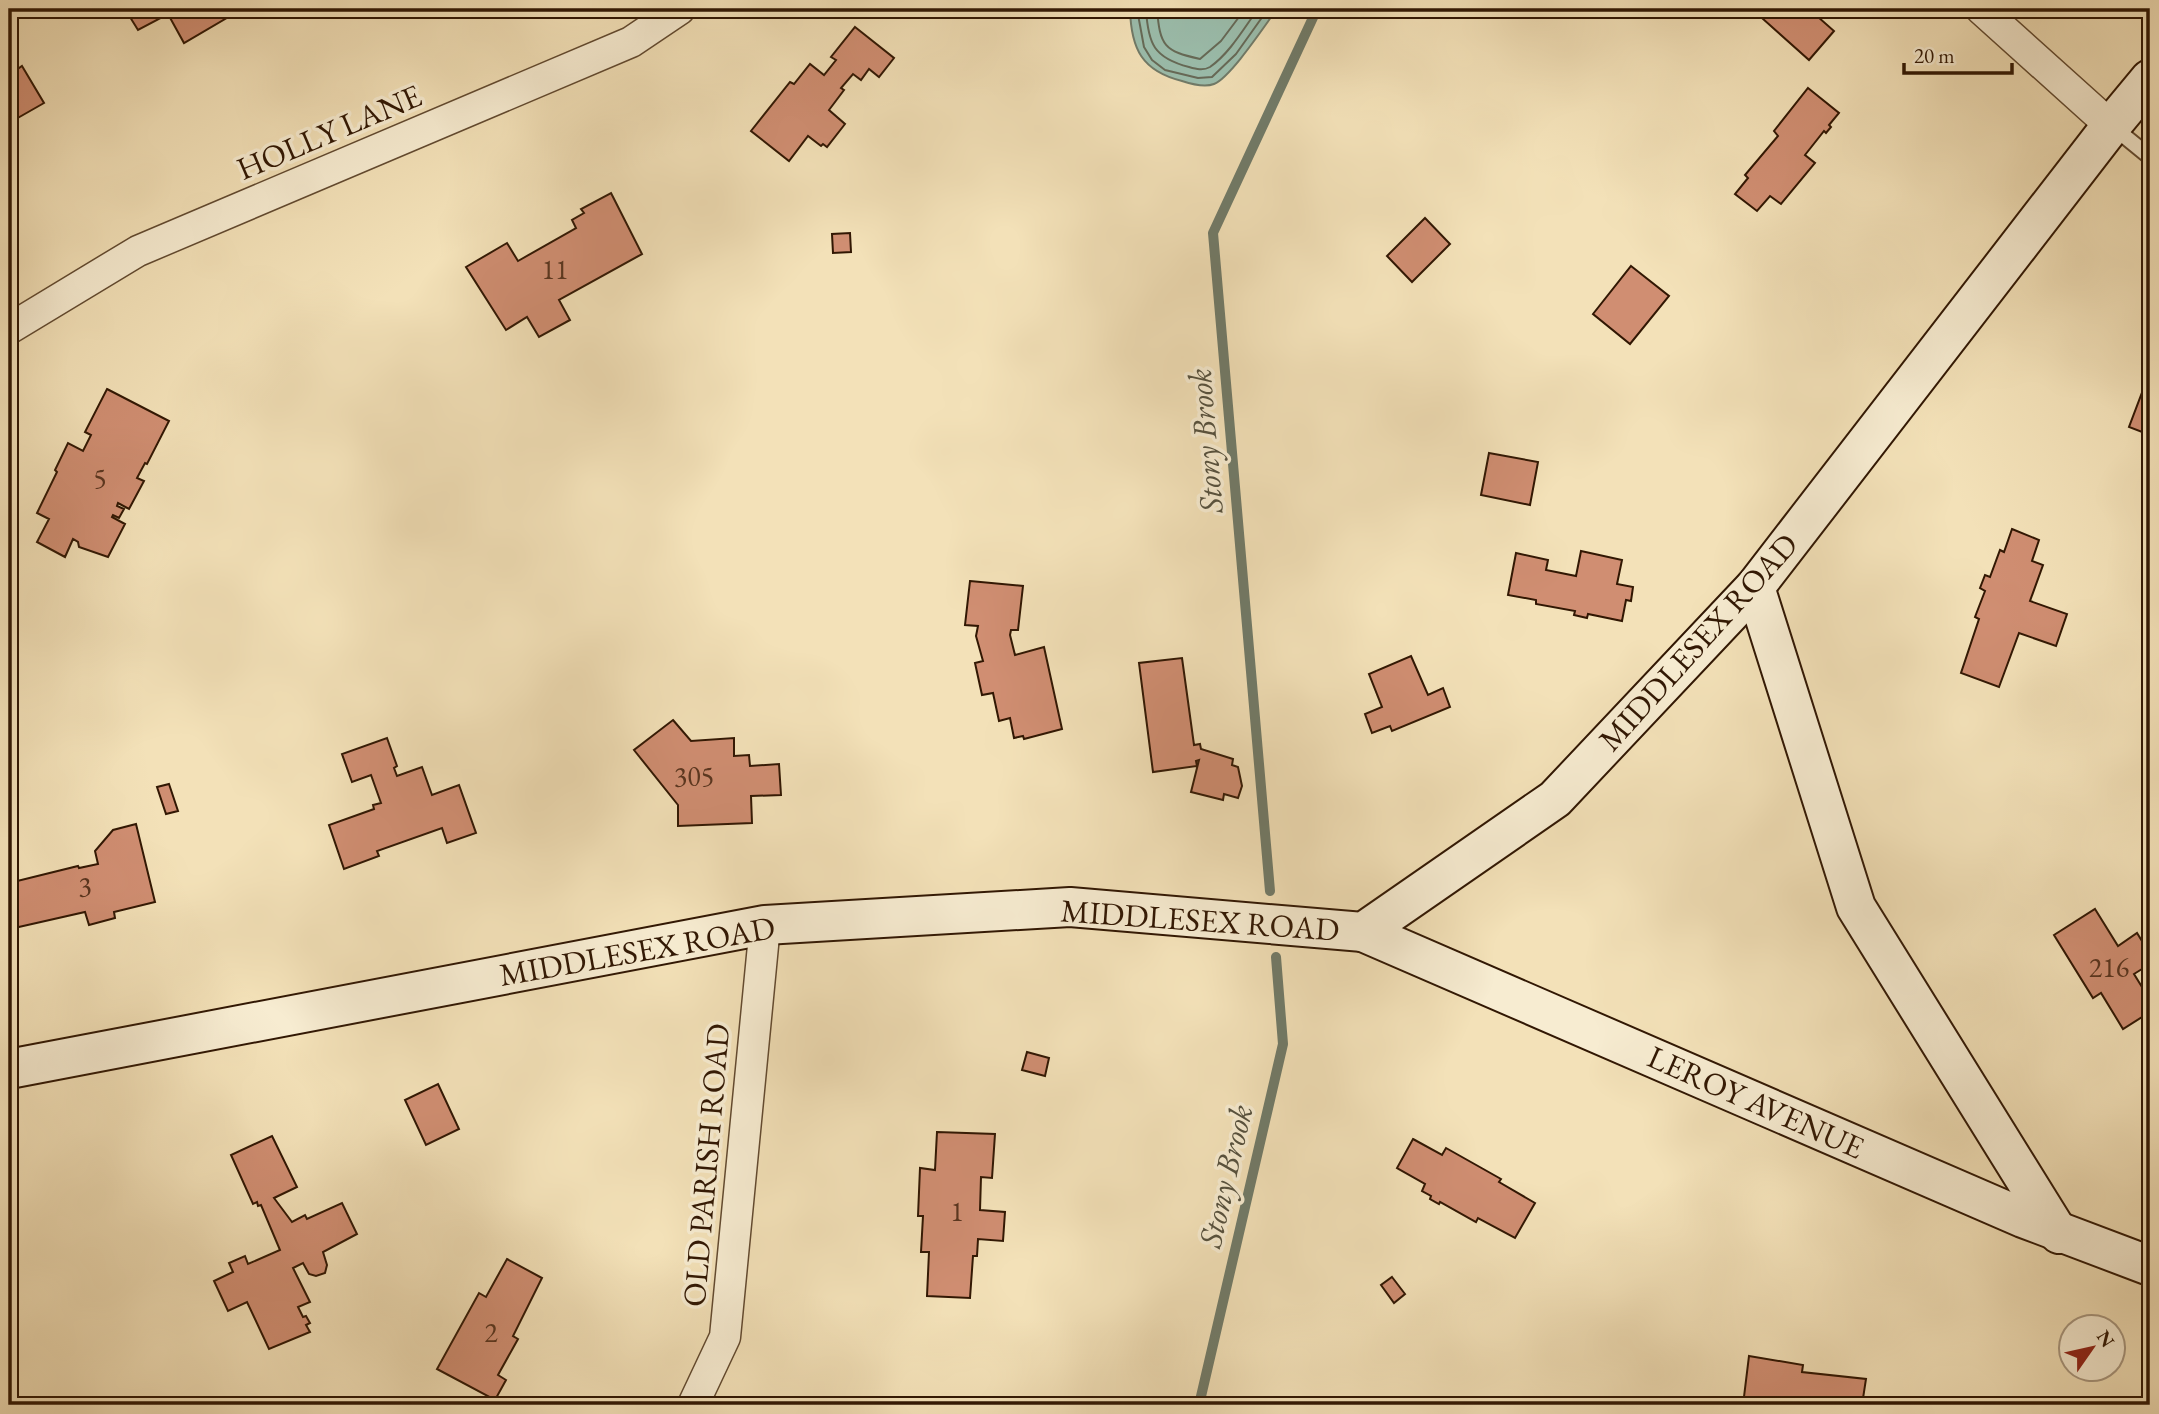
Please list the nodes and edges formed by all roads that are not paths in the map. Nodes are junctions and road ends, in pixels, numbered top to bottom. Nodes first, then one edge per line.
1 (680, 9) edge
2 (1981, 9) edge
3 (2150, 79) edge
4 (2111, 125) junction
5 (2150, 157) edge
6 (9, 329) edge
7 (1755, 587) junction
8 (765, 925) junction
9 (1363, 932) junction
10 (9, 1069) edge
11 (2059, 1234) junction
12 (2150, 1266) edge
13 (694, 1405) edge

1 - 6 street, HOLLY LANE
2 - 4 street
3 - 4 main road, MIDDLESEX ROAD
4 - 5 lane
4 - 7 main road, MIDDLESEX ROAD
7 - 9 main road, MIDDLESEX ROAD
7 - 11 main road
8 - 9 main road, MIDDLESEX ROAD
8 - 10 main road, MIDDLESEX ROAD
8 - 13 street, OLD PARISH ROAD
9 - 11 main road, LEROY AVENUE
11 - 12 main road, LEROY AVENUE

